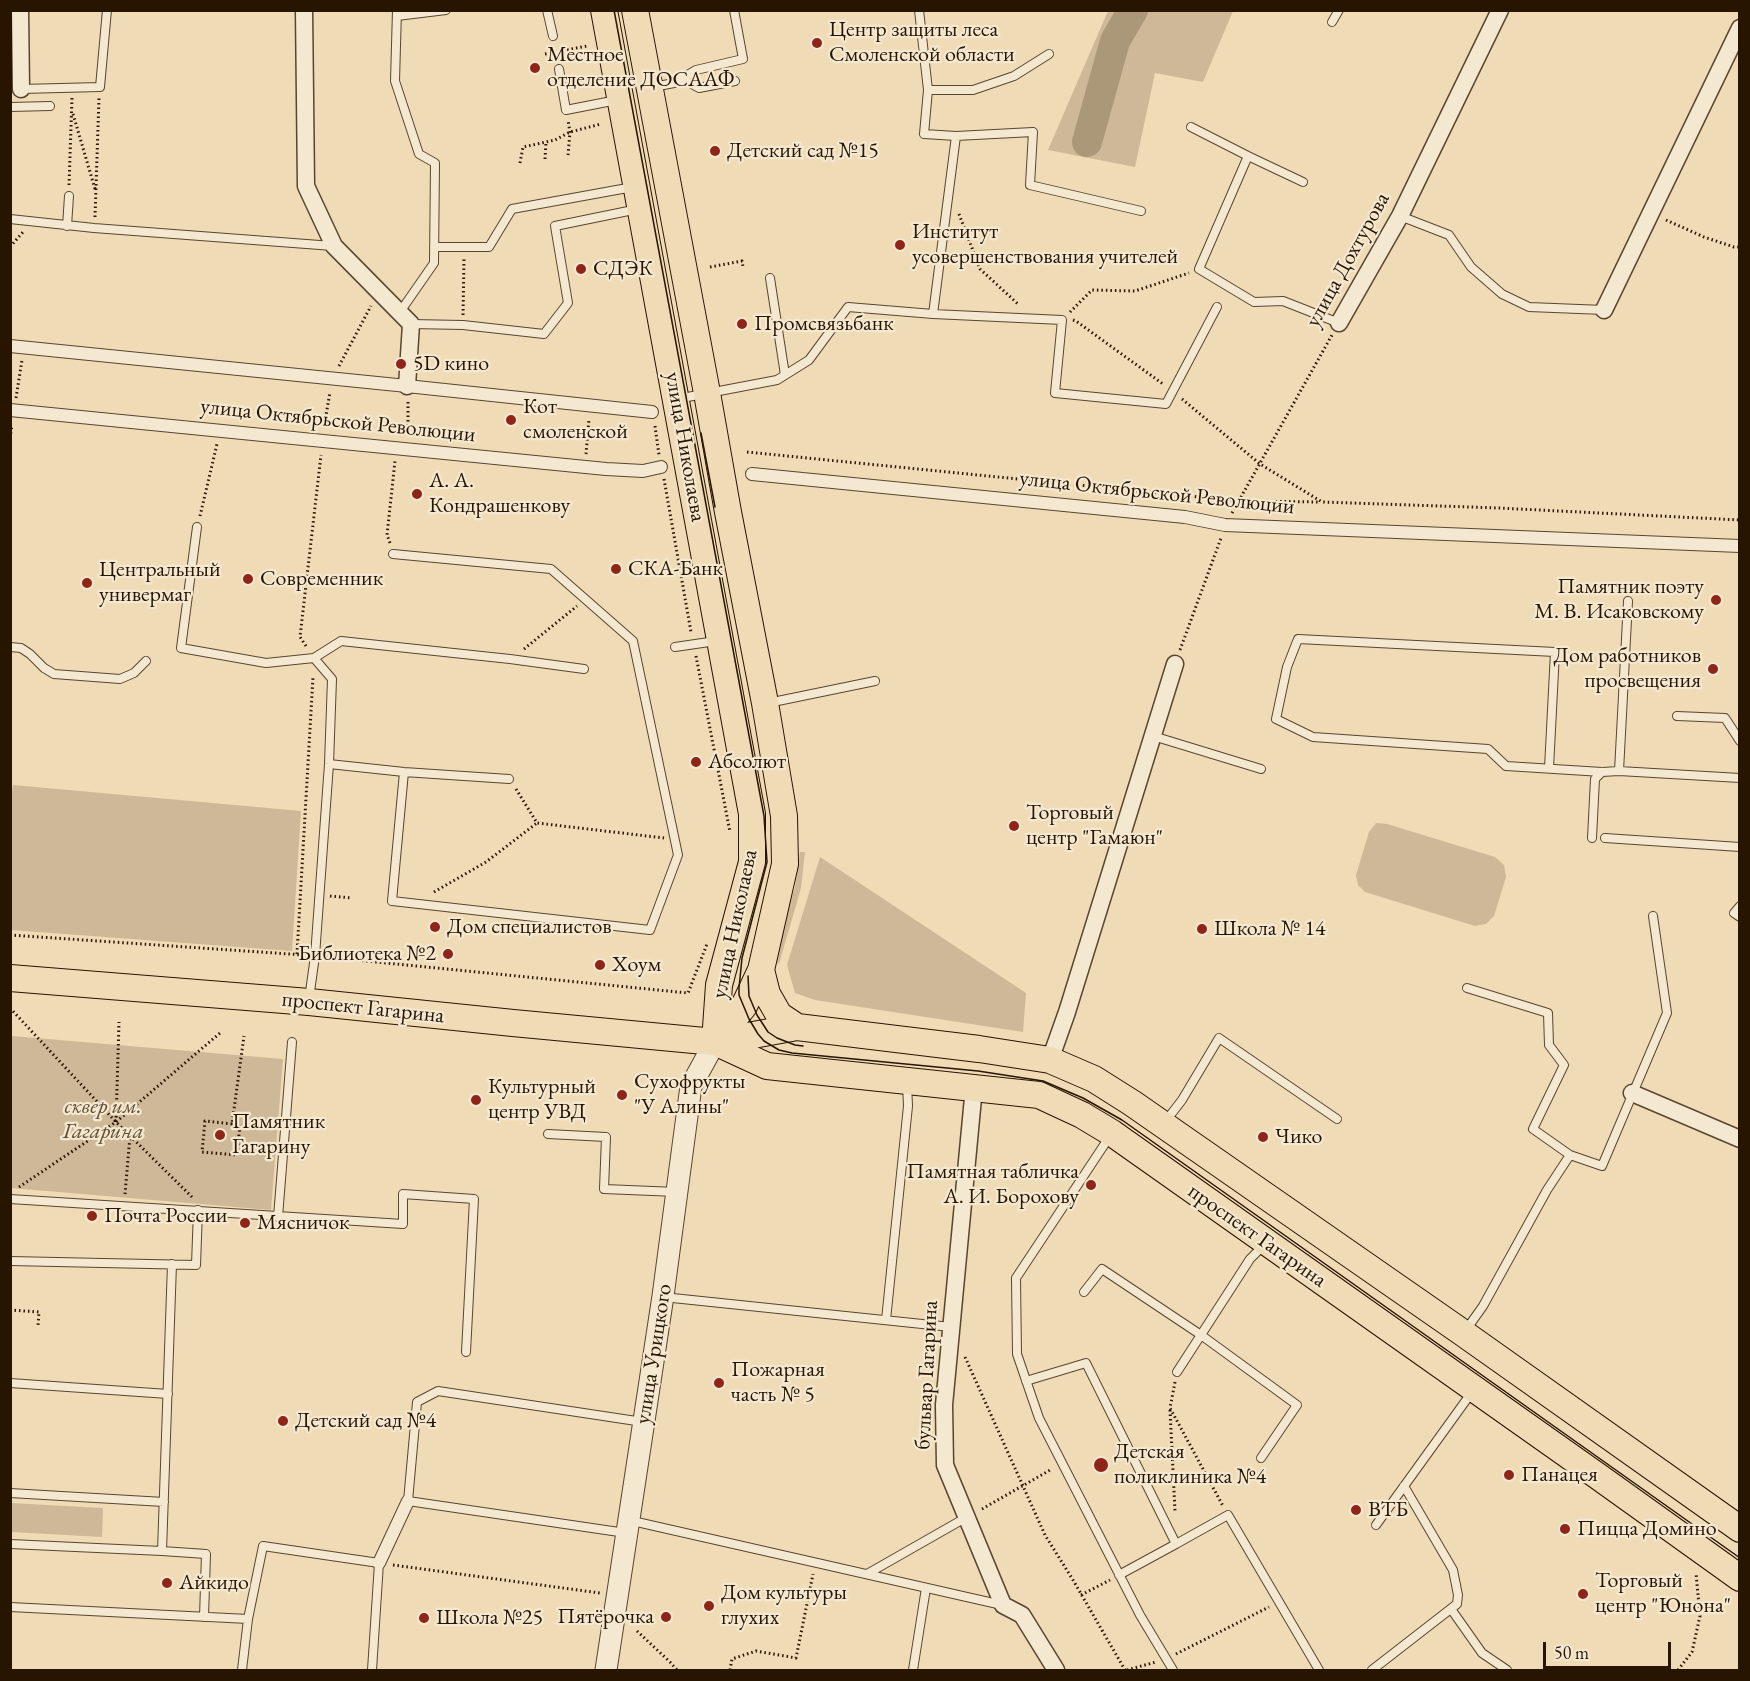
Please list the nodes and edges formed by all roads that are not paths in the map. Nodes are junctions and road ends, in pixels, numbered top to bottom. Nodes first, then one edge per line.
1 (20, 10) edge
2 (107, 10) edge
3 (304, 10) edge
4 (447, 10) edge
5 (547, 10) edge
6 (604, 10) edge
7 (635, 10) edge
8 (735, 10) edge
9 (919, 10) edge
10 (1338, 10) edge
11 (1500, 10) edge
12 (397, 13) edge
13 (1332, 22) dead end
14 (1740, 28) edge
15 (553, 36) road end
16 (1049, 54) dead end
17 (559, 69) road end
18 (681, 78) junction
19 (735, 81) dead end
20 (650, 88) junction
21 (21, 89) joint
22 (928, 90) junction
23 (620, 100) junction
24 (50, 106) dead end
25 (10, 107) edge
26 (1191, 127) dead end
27 (956, 136) junction
28 (1248, 156) junction
29 (1304, 182) dead end
30 (69, 196) road end
31 (639, 197) junction
32 (1141, 211) dead end
33 (1400, 216) junction
34 (10, 219) edge
35 (67, 225) junction
36 (334, 246) junction
37 (434, 247) junction
38 (770, 278) dead end
39 (1216, 307) dead end
40 (1604, 310) joint
41 (933, 314) junction
42 (405, 318) junction
43 (1339, 323) joint
44 (10, 346) edge
45 (785, 375) junction
46 (407, 386) junction
47 (707, 393) junction
48 (676, 399) junction
49 (12, 410) edge
50 (652, 412) road end
51 (662, 467) road end
52 (752, 474) dead end
53 (197, 527) road end
54 (1740, 546) edge
55 (393, 554) road end
56 (1628, 601) dead end
57 (720, 640) junction
58 (10, 647) edge
59 (675, 647) dead end
60 (314, 658) junction
61 (146, 661) dead end
62 (1175, 664) road end
63 (584, 669) dead end
64 (875, 681) dead end
65 (765, 704) junction
66 (1677, 716) dead end
67 (1153, 736) junction
68 (1740, 741) edge
69 (329, 764) junction
70 (1549, 768) junction
71 (1261, 769) dead end
72 (1619, 771) junction
73 (404, 772) junction
74 (1602, 772) junction
75 (1740, 778) edge
76 (509, 779) road end
77 (1592, 837) dead end
78 (1605, 838) dead end
79 (1740, 847) edge
80 (1740, 906) edge
81 (1653, 916) dead end
82 (1740, 917) edge
83 (761, 970) junction
84 (10, 978) edge
85 (1467, 988) dead end
86 (309, 1002) junction
87 (797, 1027) junction
88 (292, 1042) dead end
89 (715, 1042) junction
90 (1050, 1060) junction
91 (907, 1080) junction
92 (974, 1087) junction
93 (1632, 1093) junction
94 (1337, 1119) dead end
95 (1163, 1124) junction
96 (1112, 1133) junction
97 (548, 1134) dead end
98 (1740, 1139) edge
99 (1570, 1155) junction
100 (677, 1192) junction
101 (10, 1200) edge
102 (202, 1211) junction
103 (278, 1217) junction
104 (1266, 1242) junction
105 (10, 1261) edge
106 (172, 1264) junction
107 (1084, 1292) dead end
108 (663, 1296) junction
109 (886, 1320) junction
110 (951, 1327) junction
111 (1464, 1333) junction
112 (1201, 1335) junction
113 (466, 1352) dead end
114 (1177, 1372) road end
115 (1026, 1381) junction
116 (10, 1383) edge
117 (1474, 1389) junction
118 (168, 1394) junction
119 (643, 1422) junction
120 (1261, 1458) dead end
121 (1404, 1486) junction
122 (10, 1492) edge
123 (408, 1501) junction
124 (164, 1502) junction
125 (967, 1517) junction
126 (1377, 1525) dead end
127 (627, 1526) junction
128 (1740, 1530) edge
129 (10, 1544) edge
130 (1176, 1544) junction
131 (162, 1551) junction
132 (379, 1563) junction
133 (867, 1574) junction
134 (1119, 1575) junction
135 (1740, 1578) edge
136 (926, 1588) junction
137 (1003, 1605) junction
138 (10, 1607) edge
139 (1451, 1609) junction
140 (204, 1617) junction
141 (248, 1619) junction
142 (242, 1671) edge
143 (372, 1671) edge
144 (606, 1671) edge
145 (913, 1671) edge
146 (1056, 1671) edge
147 (1173, 1671) edge
148 (1318, 1671) edge
149 (1372, 1671) edge
150 (1507, 1671) edge

1 - 21 street
2 - 21 lane
3 - 36 street
4 - 12 lane
5 - 15 lane
6 - 23 main road, улица Николаева
7 - 20 main road, улица Николаева
8 - 18 lane
9 - 22 lane
10 - 13 lane
11 - 33 street, улица Дохтурова
12 - 37 lane
14 - 40 street
16 - 22 lane
17 - 23 lane
18 - 19 lane
18 - 20 lane
20 - 47 main road, улица Николаева
22 - 27 lane
23 - 31 main road, улица Николаева
24 - 25 lane
26 - 28 lane
27 - 32 lane
27 - 41 lane
28 - 29 lane
28 - 43 lane
30 - 35 lane
31 - 37 lane
31 - 42 lane
31 - 48 main road, улица Николаева
33 - 40 lane
33 - 43 street, улица Дохтурова
34 - 35 lane
35 - 36 lane
36 - 42 street
37 - 42 lane
38 - 45 lane
39 - 41 lane
41 - 45 lane
42 - 46 street
44 - 46 street, улица Октябрьской Революции
45 - 47 lane
46 - 50 street, улица Октябрьской Революции
47 - 48 lane
47 - 65 main road, улица Николаева
48 - 57 main road, улица Николаева
49 - 51 street, улица Октябрьской Революции
52 - 54 street, улица Октябрьской Революции
53 - 60 lane
55 - 73 lane
56 - 72 lane
57 - 59 lane
57 - 89 main road, улица Николаева
58 - 61 lane
60 - 63 lane
60 - 69 lane
62 - 67 street
64 - 65 lane
65 - 83 main road, улица Николаева
66 - 68 lane
67 - 71 lane
67 - 90 street
69 - 73 lane
69 - 86 lane
70 - 70 lane
70 - 74 lane
72 - 74 lane
72 - 75 lane
73 - 76 lane
74 - 77 lane
78 - 79 lane
80 - 82 lane
81 - 93 lane
83 - 87 main road
83 - 89 main road, улица Николаева
84 - 86 main road, проспект Гагарина
85 - 99 lane
86 - 89 main road, проспект Гагарина
87 - 89 main road, проспект Гагарина
87 - 90 main road, проспект Гагарина
88 - 103 lane
89 - 91 main road, проспект Гагарина
89 - 100 street, улица Урицкого
90 - 95 main road, проспект Гагарина
91 - 92 main road, проспект Гагарина
91 - 109 lane
92 - 96 main road, проспект Гагарина
92 - 110 street, бульвар Гагарина
93 - 98 street
93 - 99 lane
94 - 95 lane
95 - 111 main road, проспект Гагарина
96 - 104 main road, проспект Гагарина
96 - 115 lane
97 - 100 lane
99 - 111 lane
100 - 108 street, улица Урицкого
101 - 102 lane
102 - 103 lane
102 - 106 lane
103 - 113 lane
104 - 112 lane
104 - 117 main road, проспект Гагарина
105 - 106 lane
106 - 118 lane
107 - 112 lane
108 - 109 lane
108 - 119 street, улица Урицкого
109 - 110 lane
110 - 125 street, бульвар Гагарина
111 - 128 main road, проспект Гагарина
112 - 114 lane
112 - 120 lane
115 - 130 lane
115 - 134 lane
116 - 118 lane
117 - 121 lane
117 - 135 main road, проспект Гагарина
118 - 124 lane
119 - 123 lane
119 - 127 street, улица Урицкого
121 - 126 lane
121 - 139 lane
122 - 124 lane
123 - 127 lane
123 - 132 street
124 - 131 lane
125 - 133 lane
125 - 137 street, бульвар Гагарина
127 - 133 lane
127 - 144 street, улица Урицкого
129 - 131 lane
130 - 134 lane
130 - 148 lane
131 - 140 lane
132 - 141 lane
132 - 143 lane
133 - 136 lane
134 - 147 lane
136 - 137 lane
136 - 145 lane
137 - 146 street
138 - 140 lane
139 - 149 lane
139 - 150 lane
140 - 141 lane
141 - 142 lane

